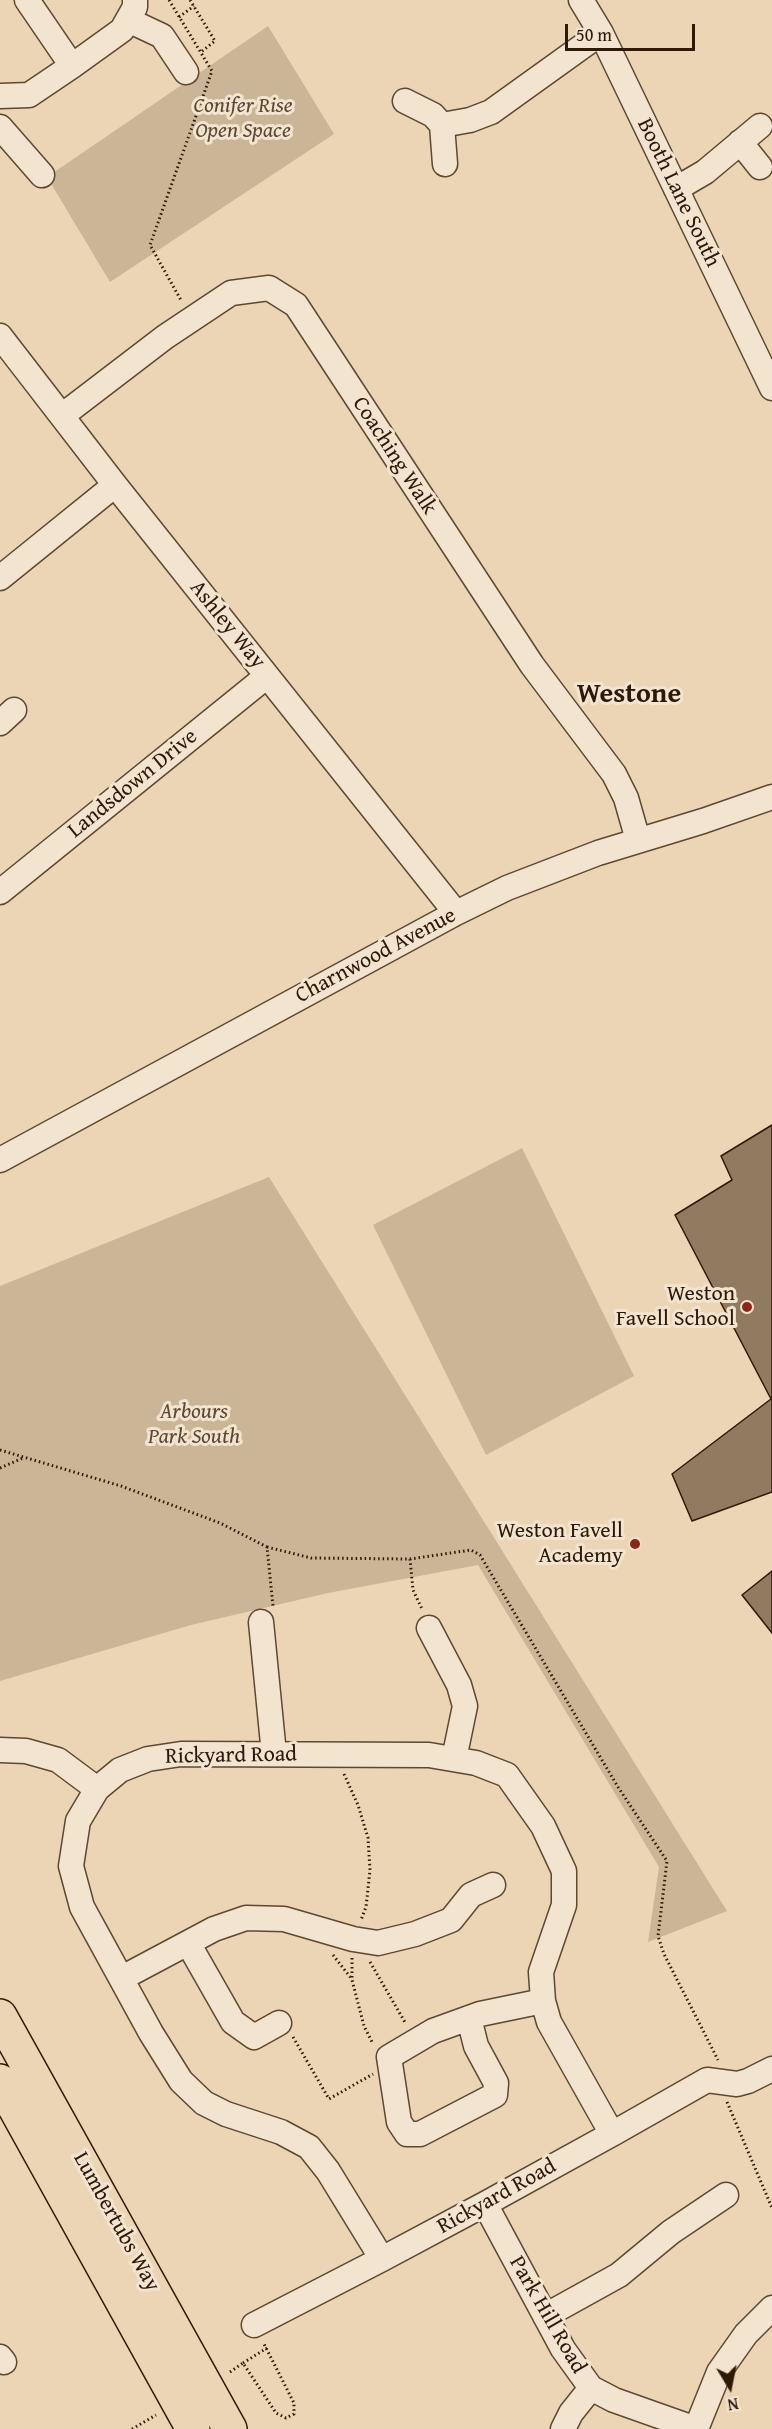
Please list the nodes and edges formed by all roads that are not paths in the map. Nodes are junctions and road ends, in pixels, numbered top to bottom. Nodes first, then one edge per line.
1 (27, 0) edge
2 (581, 0) edge
3 (132, 10) edge
4 (601, 33) junction
5 (72, 66) junction
6 (186, 72) dead end
7 (0, 96) edge
8 (405, 101) dead end
9 (442, 125) junction
10 (760, 126) dead end
11 (0, 127) edge
12 (740, 142) junction
13 (445, 164) dead end
14 (760, 167) dead end
15 (42, 175) dead end
16 (676, 189) junction
17 (0, 336) edge
18 (772, 388) edge
19 (63, 415) junction
20 (115, 485) junction
21 (0, 578) edge
22 (267, 676) junction
23 (772, 797) edge
24 (638, 840) junction
25 (0, 892) edge
26 (456, 913) junction
27 (0, 1160) edge
28 (261, 1622) road end
29 (429, 1628) road end
30 (0, 1750) edge
31 (274, 1754) junction
32 (454, 1759) junction
33 (98, 1789) junction
34 (493, 1885) dead end
35 (188, 1943) junction
36 (122, 1978) junction
37 (543, 2001) junction
38 (0, 2016) edge
39 (469, 2018) junction
40 (279, 2023) road end
41 (772, 2069) edge
42 (0, 2081) edge
43 (612, 2134) junction
44 (726, 2195) dead end
45 (485, 2204) junction
46 (382, 2259) junction
47 (772, 2308) edge
48 (545, 2316) junction
49 (254, 2325) road end
50 (591, 2388) junction
51 (193, 2429) edge
52 (230, 2429) edge
53 (563, 2429) edge
54 (696, 2429) edge

1 - 5 street
2 - 4 street, Booth Lane South
3 - 5 street
3 - 6 street
4 - 9 street
4 - 16 street, Booth Lane South
5 - 7 street
8 - 9 street
9 - 13 street
10 - 12 street
11 - 15 street
12 - 14 street
12 - 16 street
16 - 18 street, Booth Lane South
17 - 19 street, Ashley Way
19 - 20 street, Ashley Way
19 - 24 street, Coaching Walk
20 - 21 street
20 - 22 street, Ashley Way
22 - 25 street, Landsdown Drive
22 - 26 street, Ashley Way
23 - 24 street, Charnwood Avenue
24 - 26 street, Charnwood Avenue
26 - 27 street, Charnwood Avenue
28 - 31 street
29 - 32 street
30 - 33 street
31 - 32 street, Rickyard Road
31 - 33 street, Rickyard Road
32 - 37 street, Rickyard Road
33 - 36 street, Rickyard Road
34 - 35 street
35 - 36 street
35 - 40 street
36 - 46 street, Rickyard Road
37 - 39 street
37 - 43 street, Rickyard Road
38 - 52 highway, Lumbertubs Way
39 - 39 street
41 - 43 street, Rickyard Road
42 - 51 highway, Lumbertubs Way
43 - 45 street, Rickyard Road
44 - 48 street
45 - 46 street, Rickyard Road
45 - 48 street, Park Hill Road
46 - 49 street, Rickyard Road
47 - 54 street
48 - 50 street, Park Hill Road
50 - 53 street
50 - 54 street, Park Hill Road

